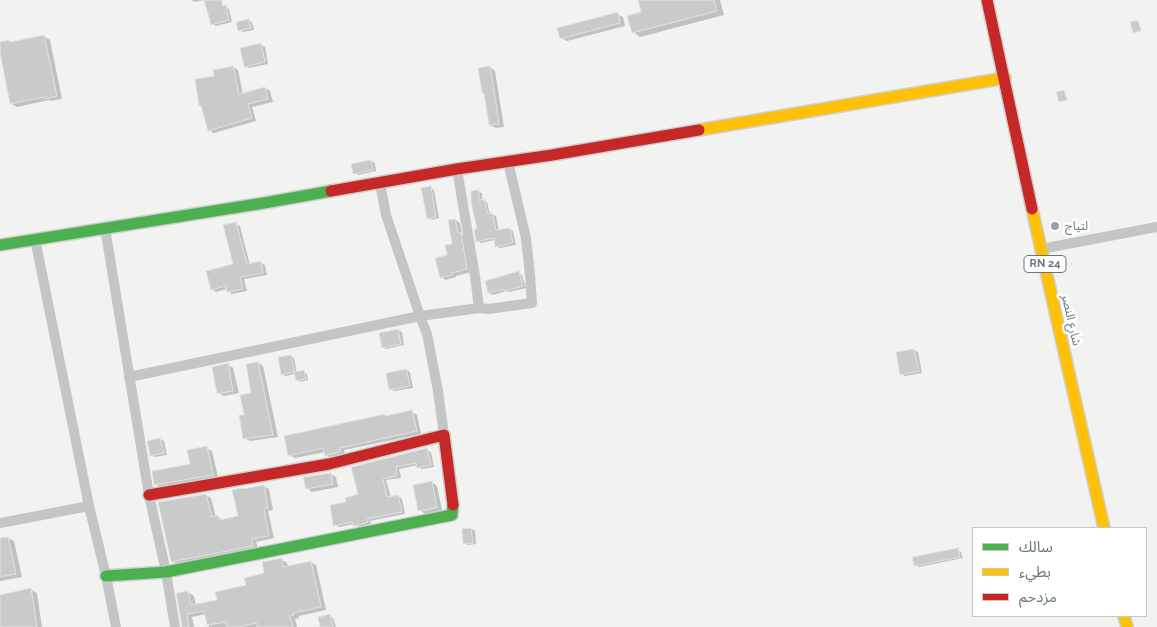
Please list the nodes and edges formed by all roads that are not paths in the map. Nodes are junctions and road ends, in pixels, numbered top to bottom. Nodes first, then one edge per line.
1 (987, 0) edge
2 (1005, 78) junction
3 (508, 162) junction
4 (456, 169) junction
5 (380, 182) junction
6 (1157, 227) edge
7 (105, 228) junction
8 (35, 239) junction
9 (0, 245) edge
10 (1041, 248) junction
11 (479, 308) junction
12 (420, 316) junction
13 (129, 377) junction
14 (444, 435) junction
15 (149, 495) junction
16 (89, 506) junction
17 (0, 523) edge
18 (1104, 527) edge
19 (166, 572) junction
20 (106, 576) junction
21 (116, 627) edge
22 (175, 627) edge

1 - 2 street, شارع النصر / RN 24
2 - 3 street
2 - 10 street, شارع النصر / RN 24
3 - 4 street
3 - 11 street
4 - 5 street
4 - 11 street
5 - 7 street
5 - 12 street
6 - 10 street
7 - 8 street
7 - 13 street
8 - 9 street
8 - 16 street
10 - 18 street, شارع النصر / RN 24
11 - 12 street
12 - 13 street
12 - 14 street
13 - 15 street
14 - 15 street
14 - 19 street
15 - 19 street
16 - 17 street
16 - 20 street
19 - 20 street
19 - 22 street
20 - 21 street

